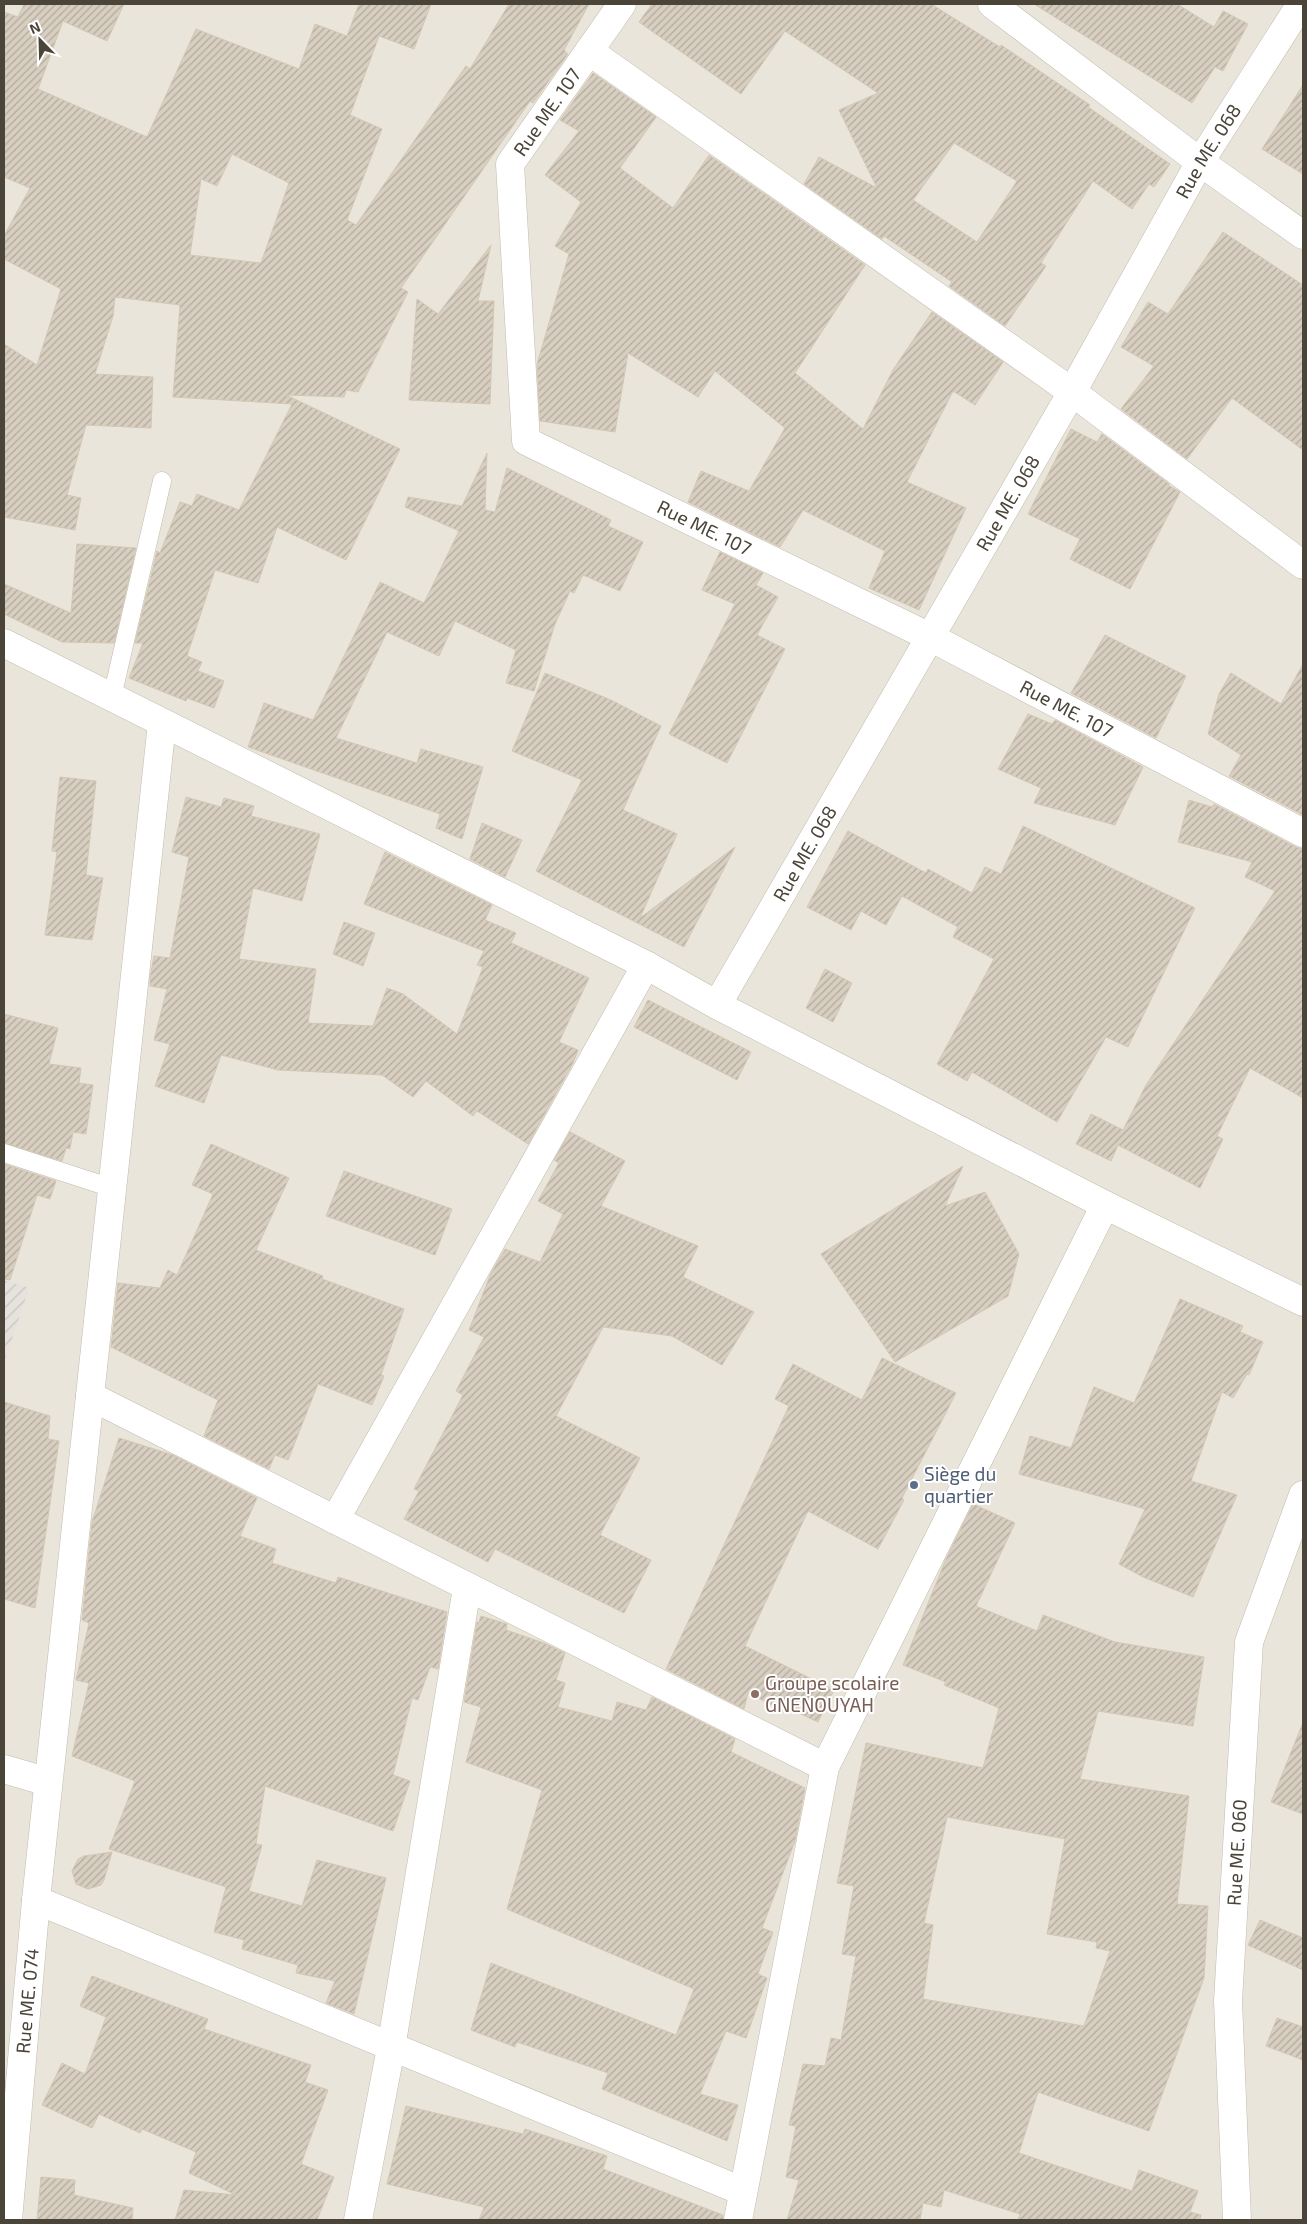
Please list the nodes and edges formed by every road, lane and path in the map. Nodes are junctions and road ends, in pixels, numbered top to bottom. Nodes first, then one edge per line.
1 (622, 4) edge
2 (992, 4) edge
3 (1301, 4) edge
4 (589, 51) junction
5 (1200, 162) junction
6 (1303, 235) edge
7 (1072, 392) junction
8 (162, 481) dead end
9 (1303, 564) edge
10 (930, 637) junction
11 (4, 643) edge
12 (112, 698) junction
13 (162, 723) junction
14 (1303, 833) edge
15 (646, 965) junction
16 (717, 1005) junction
17 (4, 1153) edge
18 (112, 1188) junction
19 (1105, 1205) junction
20 (1303, 1302) edge
21 (90, 1396) junction
22 (1303, 1495) edge
23 (335, 1520) junction
24 (467, 1588) junction
25 (825, 1767) junction
26 (4, 1769) edge
27 (48, 1782) junction
28 (36, 1900) junction
29 (391, 2048) junction
30 (742, 2191) junction
31 (8, 2220) edge
32 (358, 2220) edge
33 (738, 2220) edge
34 (1237, 2220) edge

1 - 4 street, Rue ME. 107
2 - 5 street
3 - 5 street, Rue ME. 068
4 - 7 street
4 - 10 street, Rue ME. 107
5 - 6 street
5 - 7 street, Rue ME. 068
7 - 9 street
7 - 10 street, Rue ME. 068
8 - 12 lane
10 - 14 street, Rue ME. 107
10 - 16 street, Rue ME. 068
11 - 12 street
12 - 13 street
13 - 15 street
13 - 18 street, Rue ME. 074
15 - 16 street
15 - 23 street
16 - 19 street
17 - 18 lane
18 - 21 street, Rue ME. 074
19 - 20 street
19 - 25 street
21 - 23 street
21 - 27 street, Rue ME. 074
22 - 34 street, Rue ME. 060
23 - 24 street
24 - 25 street
24 - 29 street
25 - 30 street
26 - 27 street
27 - 28 street, Rue ME. 074
28 - 29 street
28 - 31 street, Rue ME. 074
29 - 30 street
29 - 32 street
30 - 33 street

